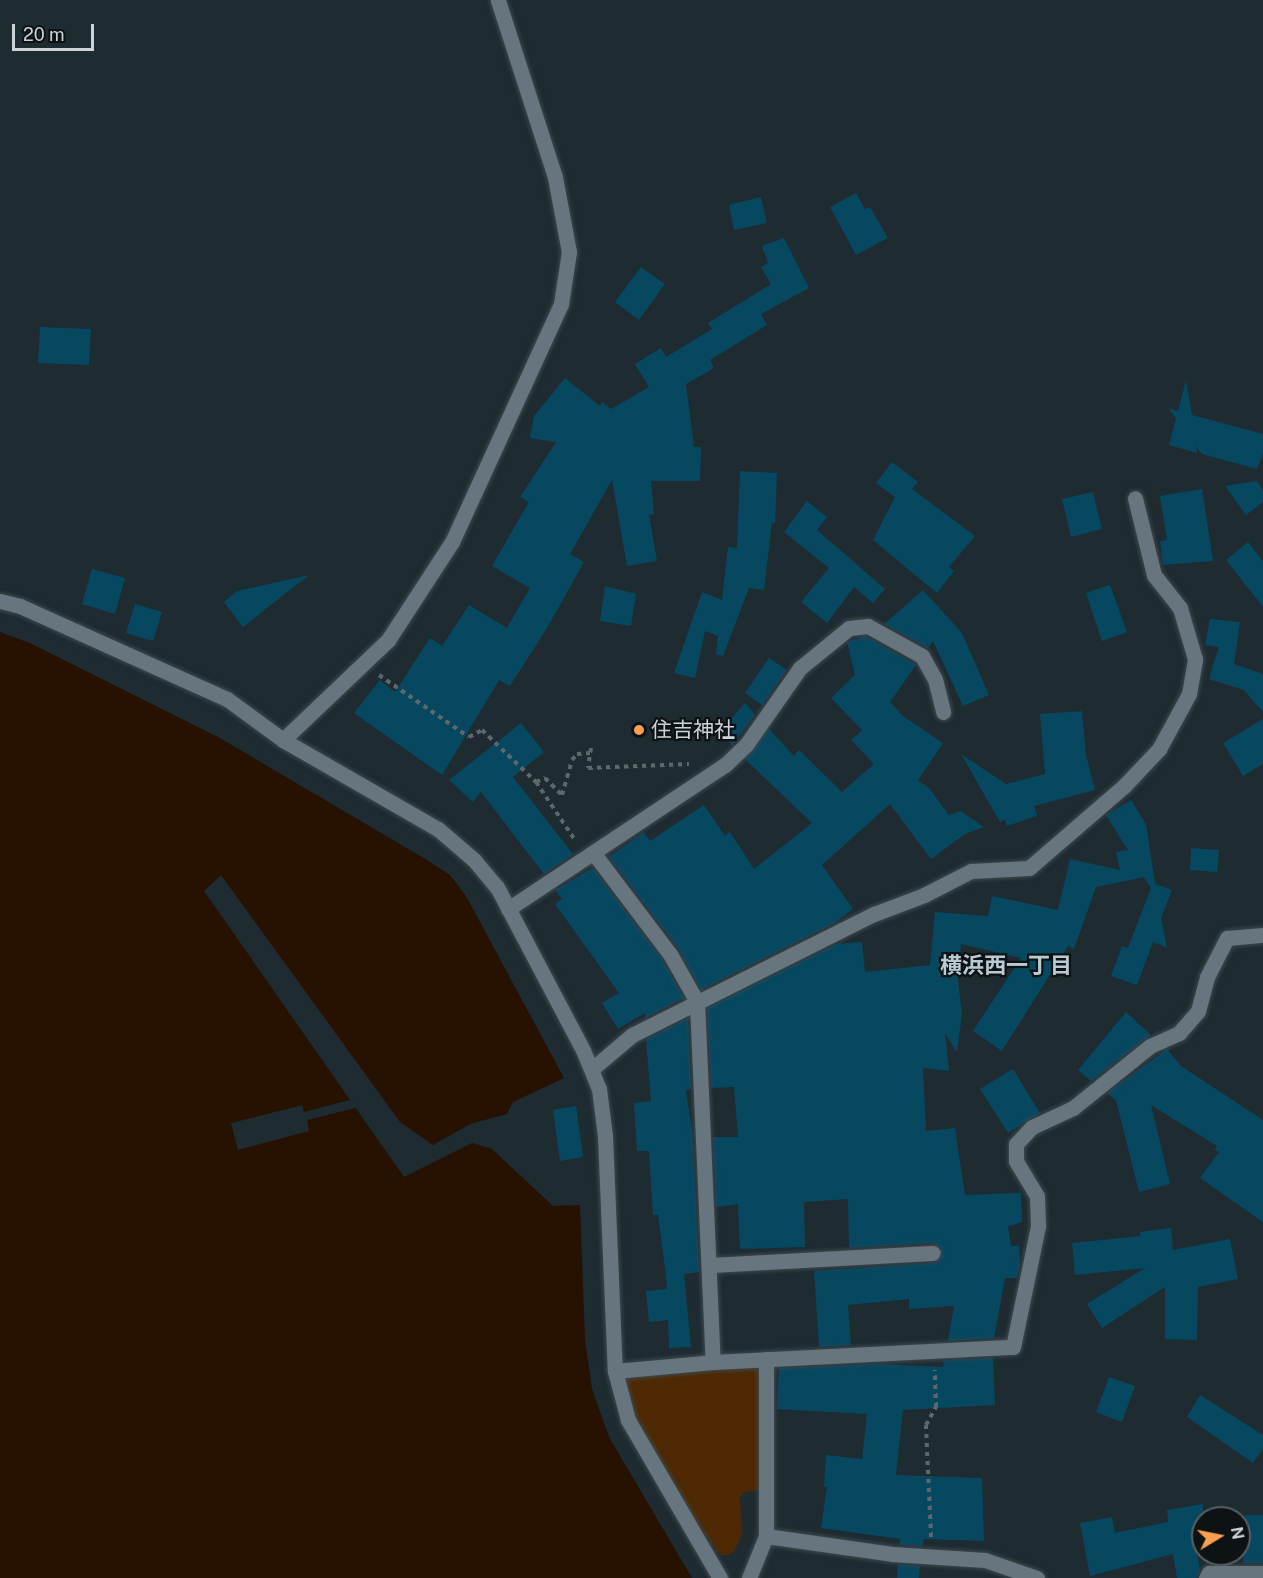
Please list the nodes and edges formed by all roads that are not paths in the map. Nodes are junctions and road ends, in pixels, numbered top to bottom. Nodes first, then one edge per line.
1 (498, 0) edge
2 (1135, 498) dead end
3 (0, 601) edge
4 (942, 712) dead end
5 (283, 740) junction
6 (591, 857) junction
7 (508, 909) junction
8 (1263, 935) edge
9 (697, 1002) junction
10 (592, 1069) junction
11 (933, 1253) dead end
12 (709, 1265) junction
13 (766, 1359) junction
14 (713, 1362) junction
15 (615, 1371) junction
16 (766, 1536) junction
17 (1263, 1573) edge
18 (720, 1578) edge
19 (749, 1578) edge
20 (1037, 1578) edge
21 (1206, 1578) edge

1 - 5 street
2 - 9 street
3 - 5 street
4 - 6 street
5 - 7 street
6 - 7 street
6 - 9 street
7 - 10 street
8 - 13 street
9 - 10 street
9 - 12 street
10 - 15 street
11 - 12 street
12 - 14 street
13 - 14 street
13 - 16 street
14 - 15 street
15 - 18 street
16 - 19 street
16 - 20 street
17 - 21 street

